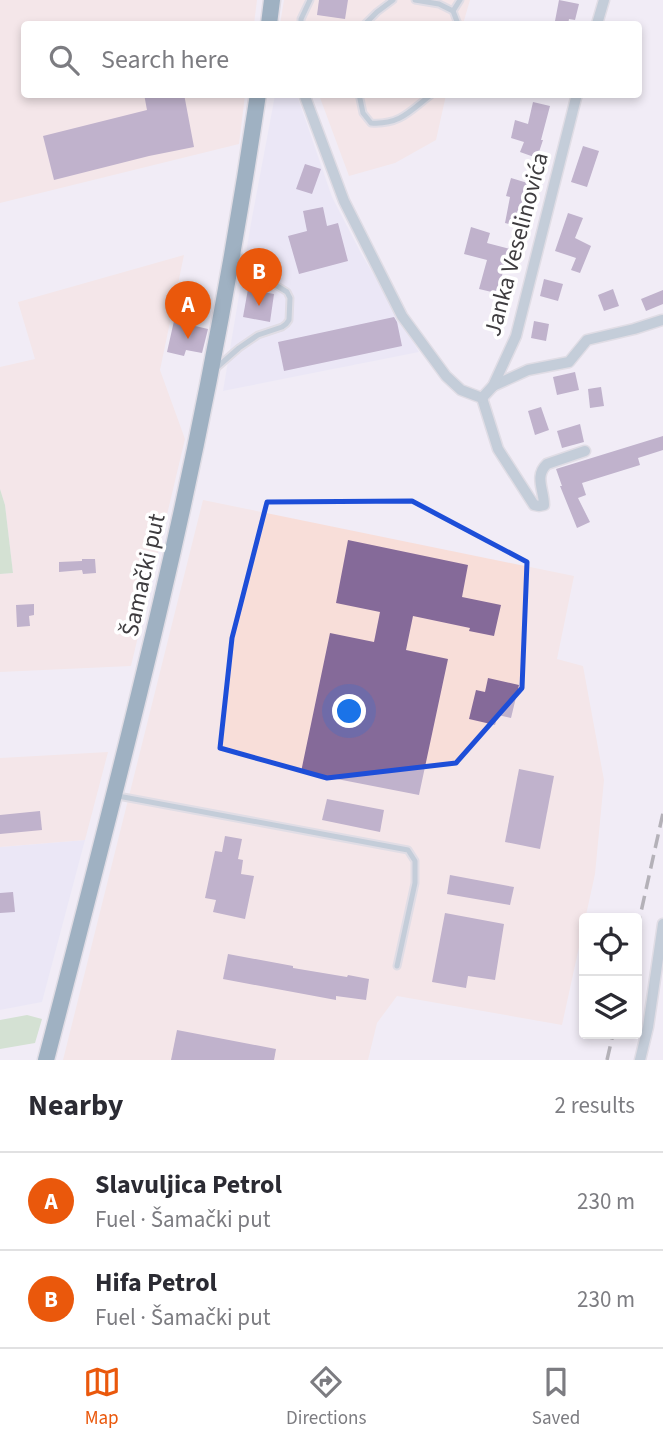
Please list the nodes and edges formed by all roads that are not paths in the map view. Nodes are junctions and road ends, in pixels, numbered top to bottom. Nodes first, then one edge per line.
1 (272, 0) edge
2 (310, 0) edge
3 (393, 0) edge
4 (415, 0) edge
5 (460, 0) edge
6 (604, 0) edge
7 (453, 11) junction
8 (268, 21) edge
9 (301, 21) edge
10 (368, 21) edge
11 (457, 21) edge
12 (598, 21) edge
13 (257, 98) edge
14 (305, 98) edge
15 (360, 98) edge
16 (427, 98) edge
17 (577, 98) edge
18 (233, 249) junction
19 (662, 320) edge
20 (210, 374) junction
21 (493, 386) junction
22 (482, 398) junction
23 (585, 451) dead end
24 (115, 795) junction
25 (663, 925) edge
26 (397, 966) dead end
27 (46, 1060) edge
28 (640, 1060) edge

1 - 8 main road
2 - 9 lane
3 - 10 lane
4 - 7 lane
5 - 7 lane
6 - 12 street
7 - 11 lane
13 - 18 main road, Šamački put
14 - 22 street
15 - 16 lane
17 - 21 street, Janka Veselinovića
18 - 20 main road, Šamački put
18 - 20 lane
19 - 21 street
20 - 24 main road, Šamački put
21 - 22 street, Janka Veselinovića
22 - 23 street
24 - 26 lane
24 - 27 main road, Šamački put
25 - 28 street

